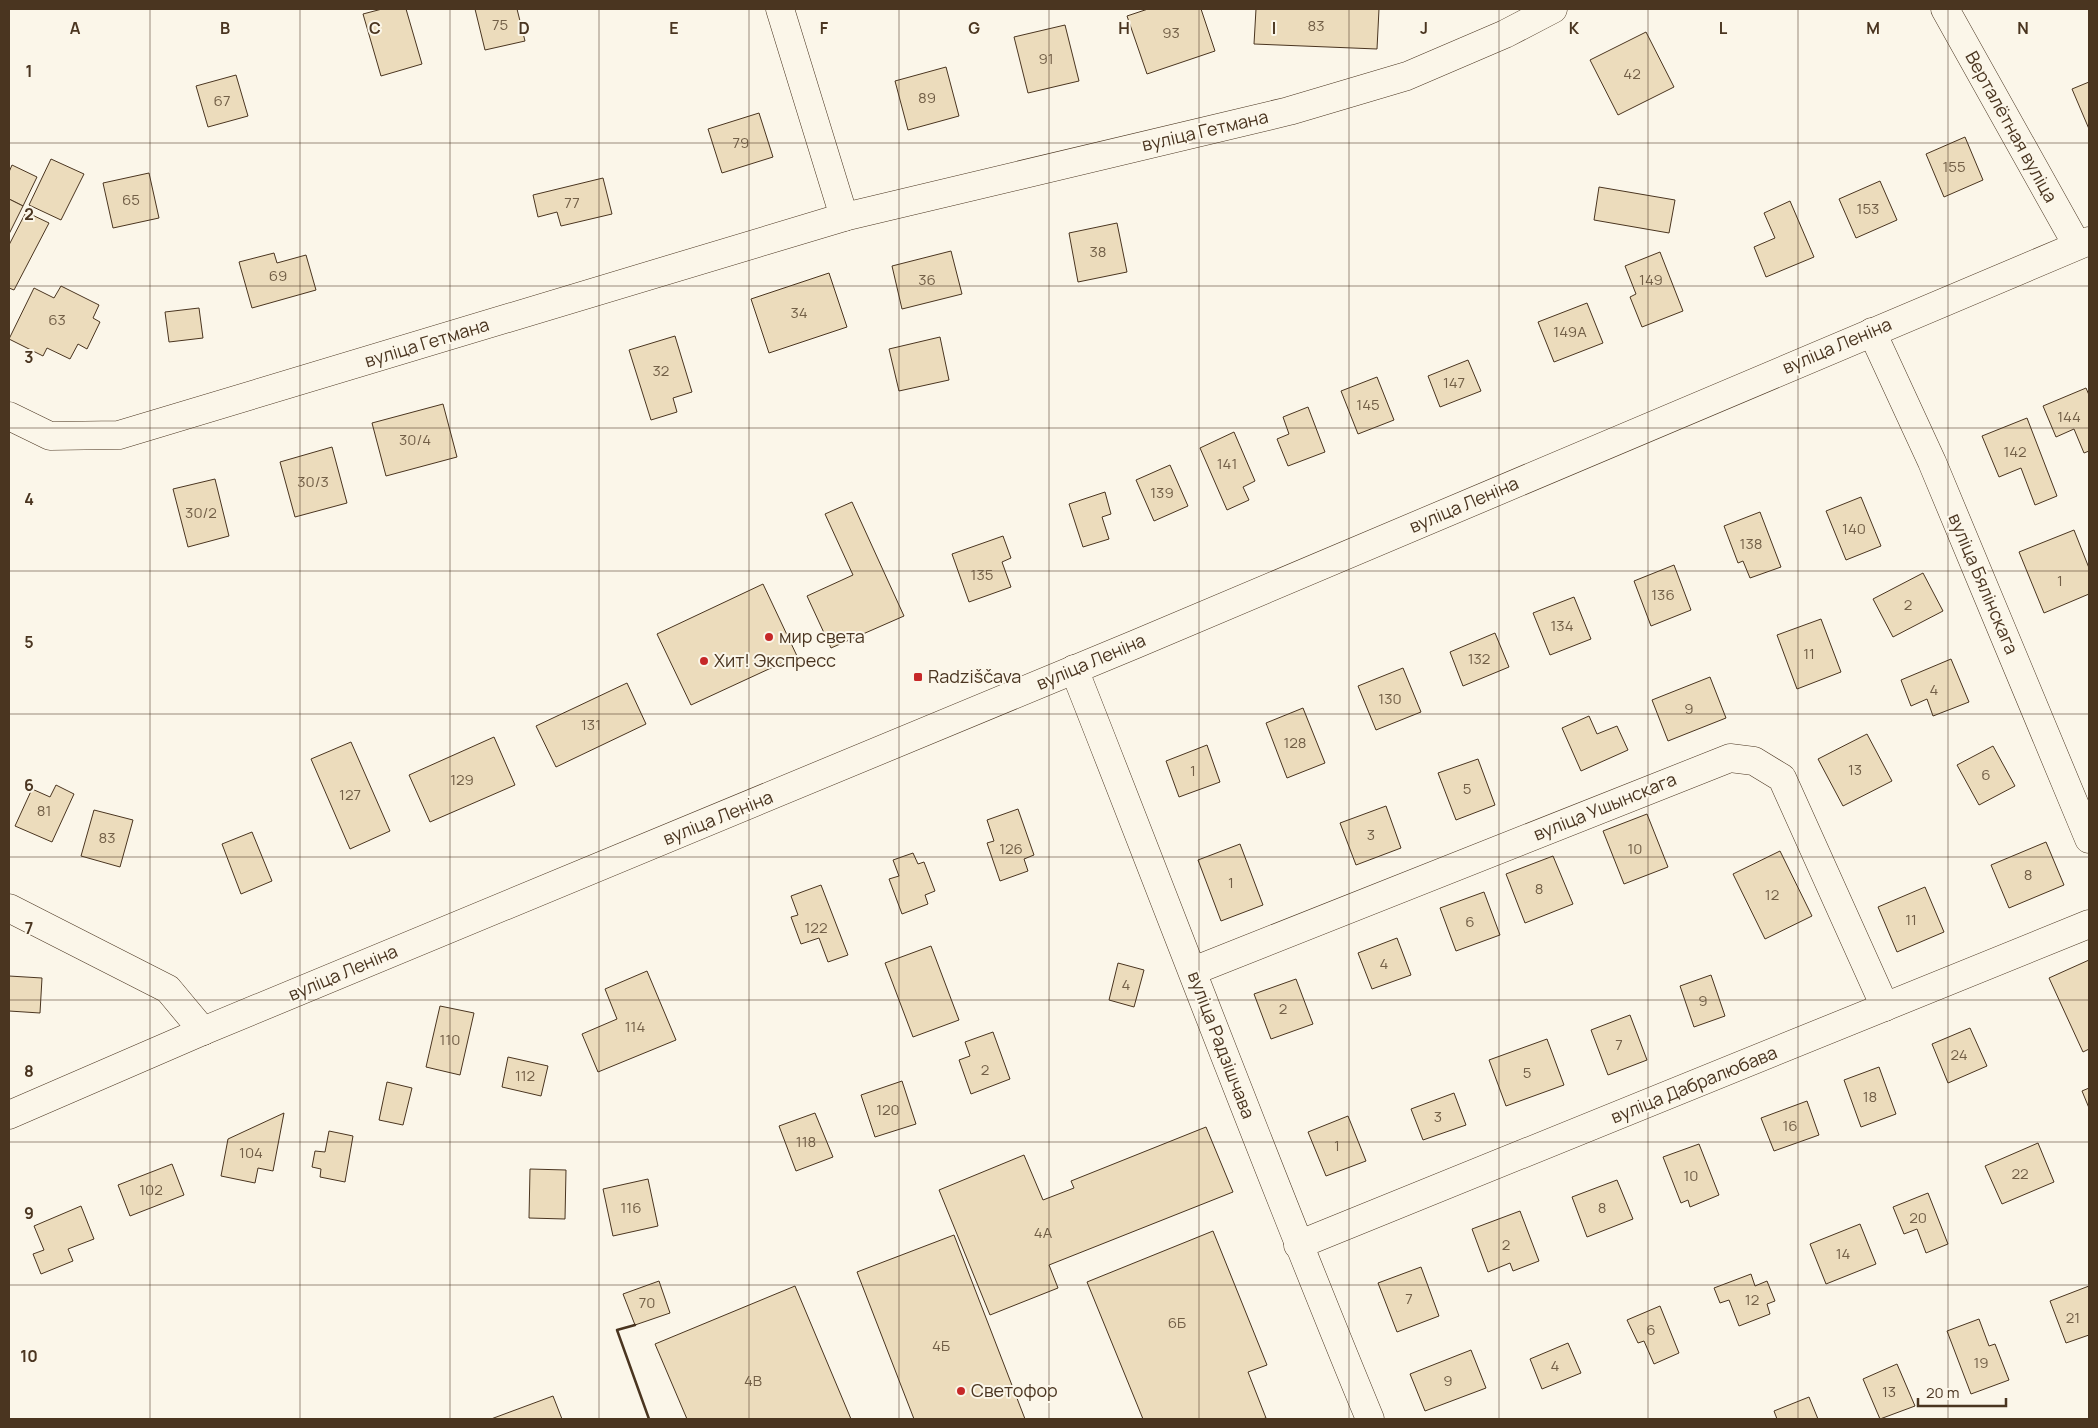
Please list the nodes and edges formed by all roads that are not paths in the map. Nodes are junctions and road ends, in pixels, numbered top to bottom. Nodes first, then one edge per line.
1 (780, 9) edge
2 (1553, 9) edge
3 (1945, 9) edge
4 (844, 217) junction
5 (2083, 243) edge
6 (1872, 332) junction
7 (9, 416) edge
8 (1074, 670) junction
9 (2089, 839) edge
10 (9, 908) edge
11 (2089, 924) edge
12 (1193, 970) junction
13 (1884, 1008) junction
14 (203, 1031) junction
15 (9, 1115) edge
16 (1298, 1245) junction
17 (1370, 1419) edge

1 - 4 street
2 - 4 street, вуліца Гетмана
3 - 5 street, Верталётная вуліца
4 - 7 street, вуліца Гетмана
5 - 6 street, вуліца Леніна
6 - 8 street, вуліца Леніна
6 - 9 street, вуліца Бялінскага
8 - 12 street, вуліца Радзішчава
8 - 14 street, вуліца Леніна
10 - 14 street
11 - 13 street, вуліца Дабралюбава
12 - 13 street, вуліца Ушынскага
12 - 16 street, вуліца Радзішчава
13 - 16 street, вуліца Дабралюбава
14 - 15 street, вуліца Леніна
16 - 17 street, вуліца Радзішчава

